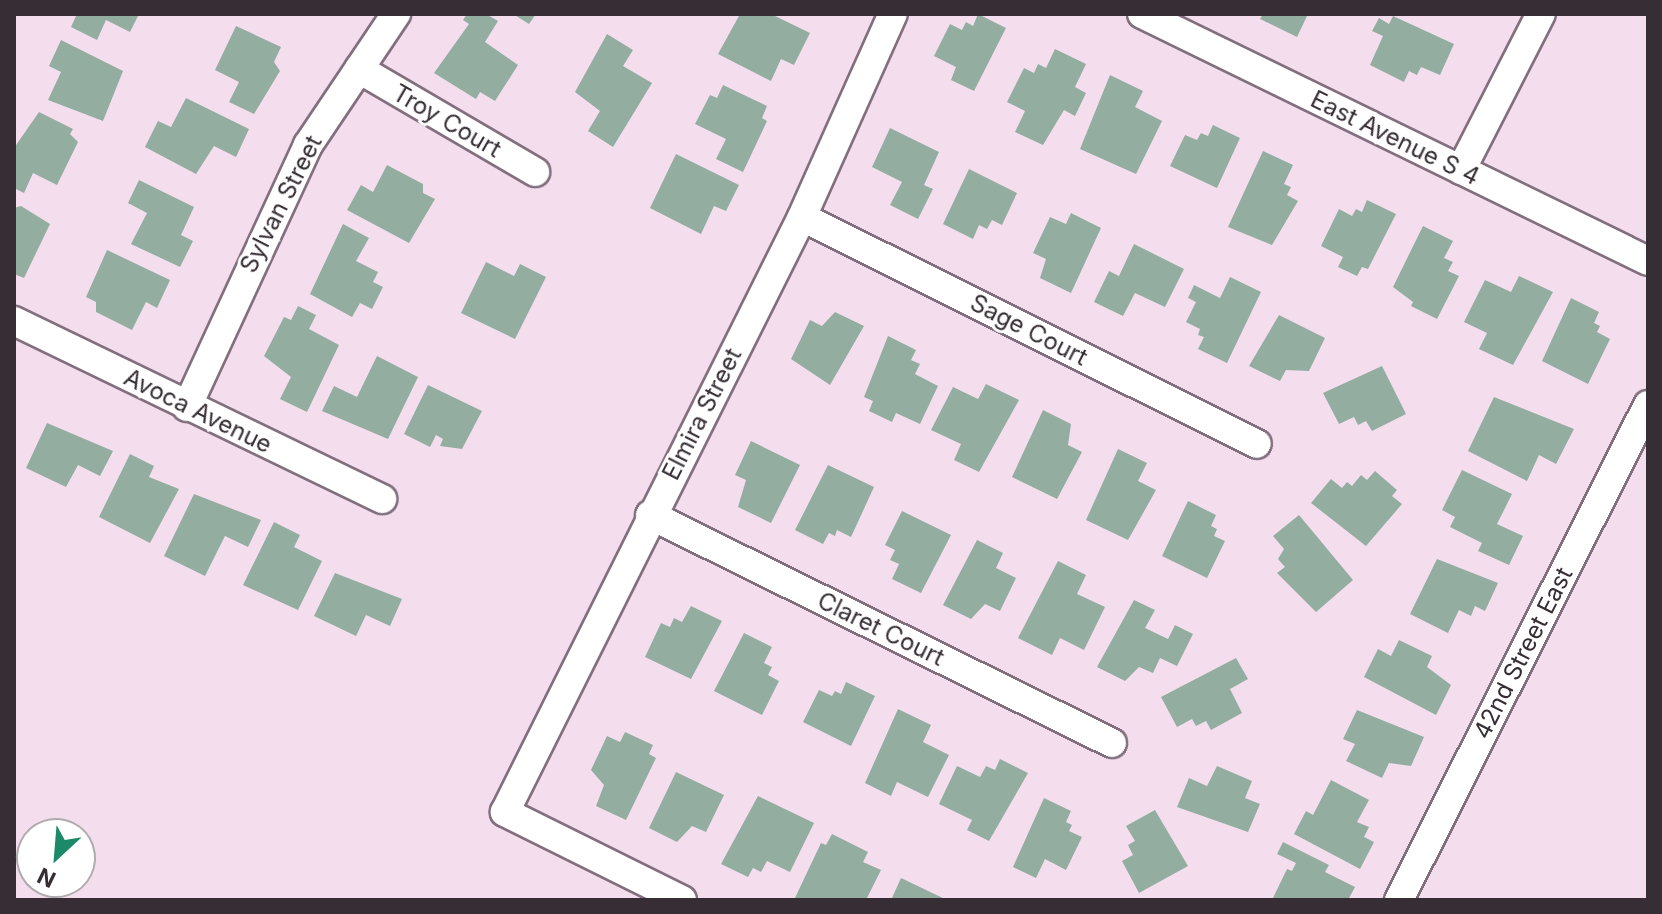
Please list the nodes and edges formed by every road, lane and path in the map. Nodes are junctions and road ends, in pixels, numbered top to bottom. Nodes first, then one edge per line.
1 (396, 14) edge
2 (893, 14) edge
3 (1142, 14) edge
4 (1541, 14) edge
5 (1170, 20) edge
6 (359, 69) junction
7 (1461, 170) junction
8 (535, 172) dead end
9 (802, 217) junction
10 (1648, 261) edge
11 (14, 321) edge
12 (1648, 405) edge
13 (187, 407) junction
14 (1257, 444) dead end
15 (382, 499) dead end
16 (650, 515) junction
17 (1112, 743) dead end
18 (682, 900) edge
19 (1399, 900) edge

1 - 6 street, Sylvan Street
2 - 9 street, Elmira Street
3 - 5 street, East Avenue S 4
4 - 7 street
5 - 7 street, East Avenue S 4
6 - 8 street, Troy Court
6 - 13 street, Sylvan Street
7 - 10 street, East Avenue S 4
9 - 14 street, Sage Court
9 - 16 street, Elmira Street
11 - 13 street, Avoca Avenue
12 - 19 street, 42nd Street East
13 - 15 street, Avoca Avenue
16 - 17 street, Claret Court
16 - 18 street, Elmira Street

